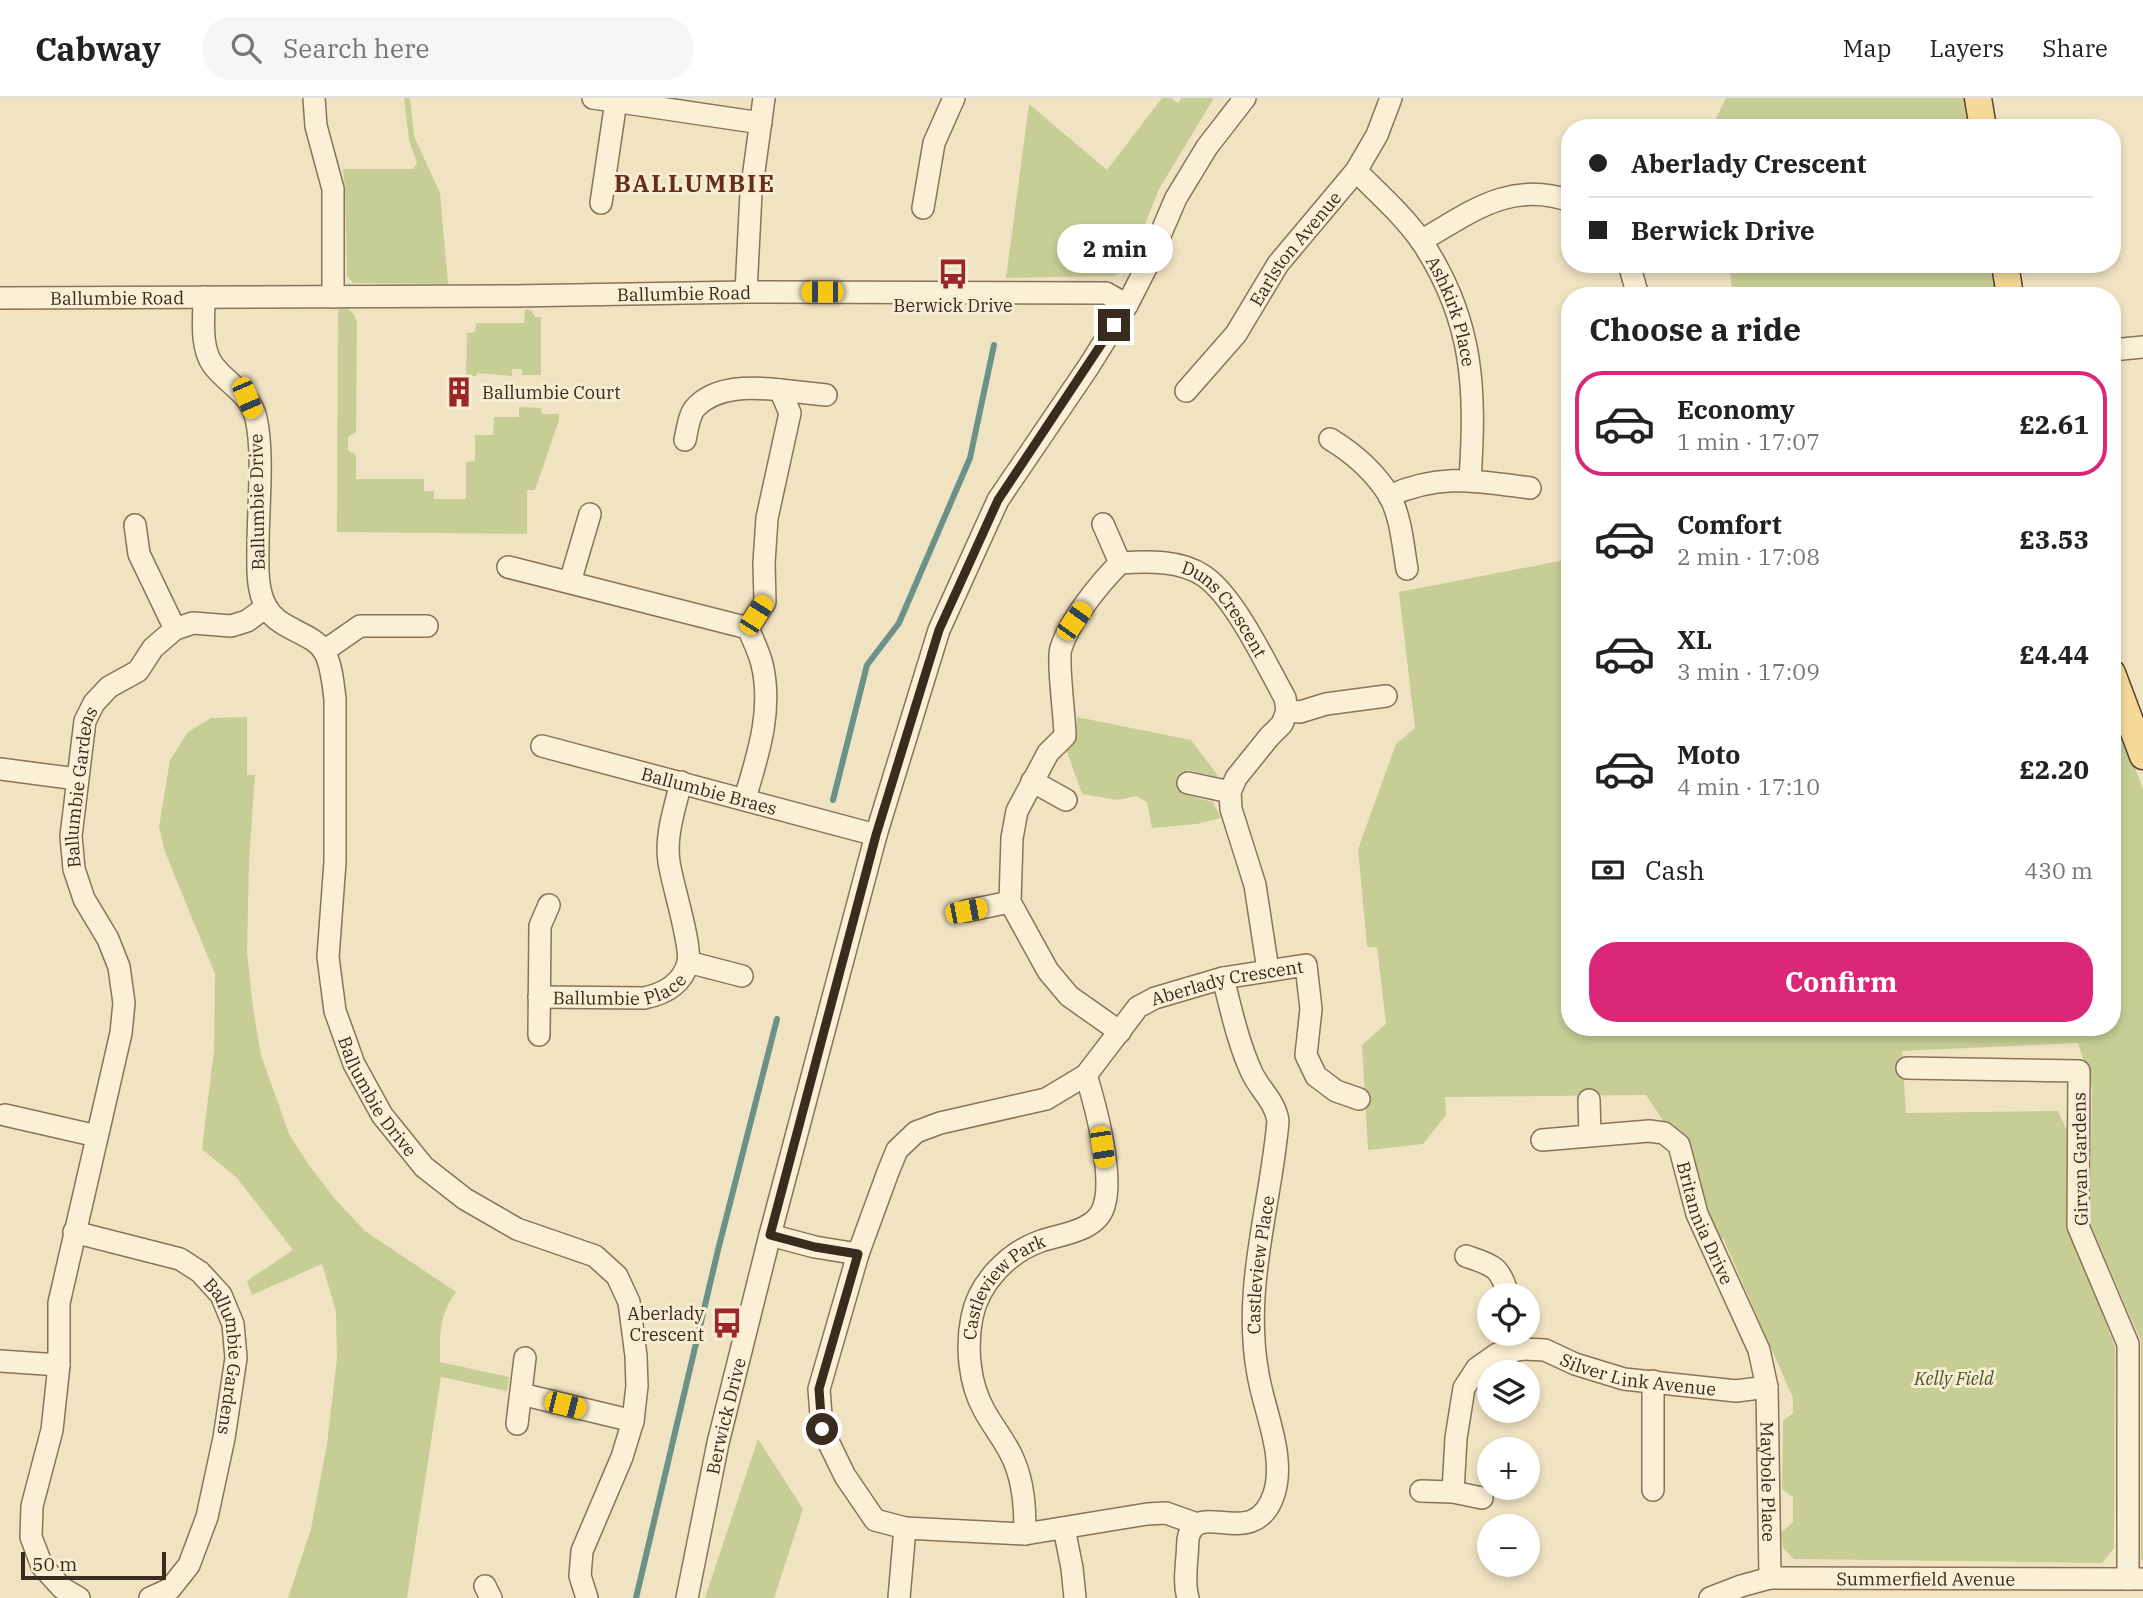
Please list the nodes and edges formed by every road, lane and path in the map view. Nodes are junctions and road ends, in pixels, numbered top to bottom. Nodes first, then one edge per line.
1 (314, 98) edge
2 (593, 98) edge
3 (764, 98) edge
4 (954, 98) edge
5 (1245, 98) edge
6 (1391, 98) edge
7 (1978, 98) edge
8 (616, 102) junction
9 (1982, 119) edge
10 (761, 123) junction
11 (1356, 171) junction
12 (1561, 198) edge
13 (601, 203) dead end
14 (923, 208) dead end
15 (1421, 241) junction
16 (746, 292) junction
17 (333, 297) junction
18 (0, 298) edge
19 (204, 298) junction
20 (1127, 305) junction
21 (2143, 347) edge
22 (2121, 349) edge
23 (780, 390) junction
24 (1186, 391) dead end
25 (826, 396) dead end
26 (1330, 439) dead end
27 (685, 440) dead end
28 (1470, 480) junction
29 (1530, 488) dead end
30 (1390, 496) junction
31 (590, 514) dead end
32 (135, 524) dead end
33 (1102, 524) dead end
34 (1120, 563) junction
35 (508, 567) dead end
36 (1407, 569) dead end
37 (570, 582) junction
38 (266, 607) junction
39 (427, 626) dead end
40 (748, 628) junction
41 (175, 629) junction
42 (324, 650) junction
43 (1386, 696) dead end
44 (2121, 697) edge
45 (1287, 711) junction
46 (542, 746) dead end
47 (2143, 756) edge
48 (0, 769) edge
49 (77, 779) junction
50 (1032, 781) junction
51 (681, 782) junction
52 (1188, 783) dead end
53 (1230, 792) junction
54 (745, 799) junction
55 (1066, 800) dead end
56 (876, 835) junction
57 (1010, 902) junction
58 (549, 905) dead end
59 (966, 911) dead end
60 (688, 962) junction
61 (1268, 970) junction
62 (741, 976) dead end
63 (1223, 978) junction
64 (539, 997) junction
65 (1120, 1032) junction
66 (539, 1035) dead end
67 (1907, 1068) dead end
68 (1086, 1075) junction
69 (1359, 1099) dead end
70 (1589, 1100) dead end
71 (2, 1113) edge
72 (1590, 1135) junction
73 (97, 1136) junction
74 (1542, 1140) dead end
75 (74, 1232) junction
76 (770, 1235) junction
77 (858, 1254) junction
78 (1466, 1256) dead end
79 (1505, 1283) edge
80 (1512, 1346) edge
81 (1534, 1346) edge
82 (525, 1358) dead end
83 (0, 1361) edge
84 (59, 1365) junction
85 (1653, 1381) junction
86 (1767, 1387) junction
87 (520, 1394) junction
88 (633, 1421) junction
89 (517, 1424) dead end
90 (1653, 1490) dead end
91 (1421, 1491) dead end
92 (1453, 1492) junction
93 (1477, 1497) edge
94 (1197, 1524) junction
95 (905, 1528) junction
96 (1064, 1528) junction
97 (1026, 1534) junction
98 (1770, 1578) junction
99 (2136, 1579) edge
100 (1990, 1588) edge
101 (79, 1598) edge
102 (150, 1598) edge
103 (587, 1598) edge
104 (687, 1598) edge
105 (899, 1598) edge
106 (1075, 1598) edge
107 (1188, 1598) edge
108 (1710, 1598) edge

1 - 17 street
2 - 8 street
3 - 10 street
4 - 14 street
5 - 20 street
6 - 11 street, Earlston Avenue
7 - 9 main road
8 - 10 street
8 - 13 street
10 - 16 street
11 - 15 street, Ashkirk Place
11 - 24 street, Earlston Avenue
12 - 15 street
15 - 28 street, Ashkirk Place
16 - 17 street, Ballumbie Road
16 - 20 street, Ballumbie Road
17 - 19 street, Ballumbie Road
18 - 19 street, Ballumbie Road
19 - 38 street, Ballumbie Drive
20 - 56 street, Berwick Drive
21 - 22 street
23 - 25 street
23 - 27 street
23 - 40 street
26 - 30 street
28 - 29 street
28 - 30 street
30 - 36 street
31 - 37 street
32 - 41 street
33 - 34 street
34 - 45 street, Duns Crescent
34 - 50 street
35 - 37 street
37 - 40 street
38 - 41 street
38 - 42 street
39 - 42 street
40 - 54 street
41 - 49 street, Ballumbie Gardens
42 - 88 street, Ballumbie Drive
43 - 45 street
44 - 47 main road
45 - 53 street
46 - 51 street, Ballumbie Braes
48 - 49 street
49 - 73 street, Ballumbie Gardens
50 - 55 street
50 - 57 street
51 - 54 street, Ballumbie Braes
51 - 60 street, Ballumbie Place
52 - 53 street
53 - 61 street
54 - 56 street, Ballumbie Braes
56 - 76 street, Berwick Drive
57 - 59 street
57 - 65 street
58 - 64 street, Ballumbie Place
60 - 62 street, Ballumbie Place
60 - 64 street, Ballumbie Place
61 - 63 street, Aberlady Crescent
61 - 69 street, Aberlady Crescent
63 - 65 street, Aberlady Crescent
63 - 94 street, Castleview Place
64 - 66 street, Ballumbie Place
65 - 68 street, Aberlady Crescent
67 - 99 street, Girvan Gardens
68 - 77 street, Aberlady Crescent
68 - 97 street, Castleview Park
70 - 72 street
71 - 73 street
72 - 74 street, Britannia Drive
72 - 86 street, Britannia Drive
73 - 75 street, Ballumbie Gardens
75 - 84 street, Ballumbie Gardens
75 - 102 street, Ballumbie Gardens
76 - 77 street
76 - 104 street, Berwick Drive
77 - 95 street, Aberlady Crescent
78 - 79 street
80 - 92 street, Silver Link Avenue
81 - 85 street, Silver Link Avenue
82 - 87 street
83 - 84 street
84 - 101 street, Ballumbie Gardens
85 - 86 street, Silver Link Avenue
85 - 90 street
86 - 98 street, Maybole Place
87 - 88 street
87 - 89 street
88 - 103 street, Ballumbie Drive
91 - 92 street
92 - 93 street
94 - 96 street, Aberlady Crescent
94 - 107 street
95 - 97 street, Aberlady Crescent
95 - 105 street
96 - 97 street, Aberlady Crescent
96 - 106 street
98 - 100 street, Summerfield Avenue
98 - 108 street, Summerfield Avenue
99 - 100 street, Summerfield Avenue

